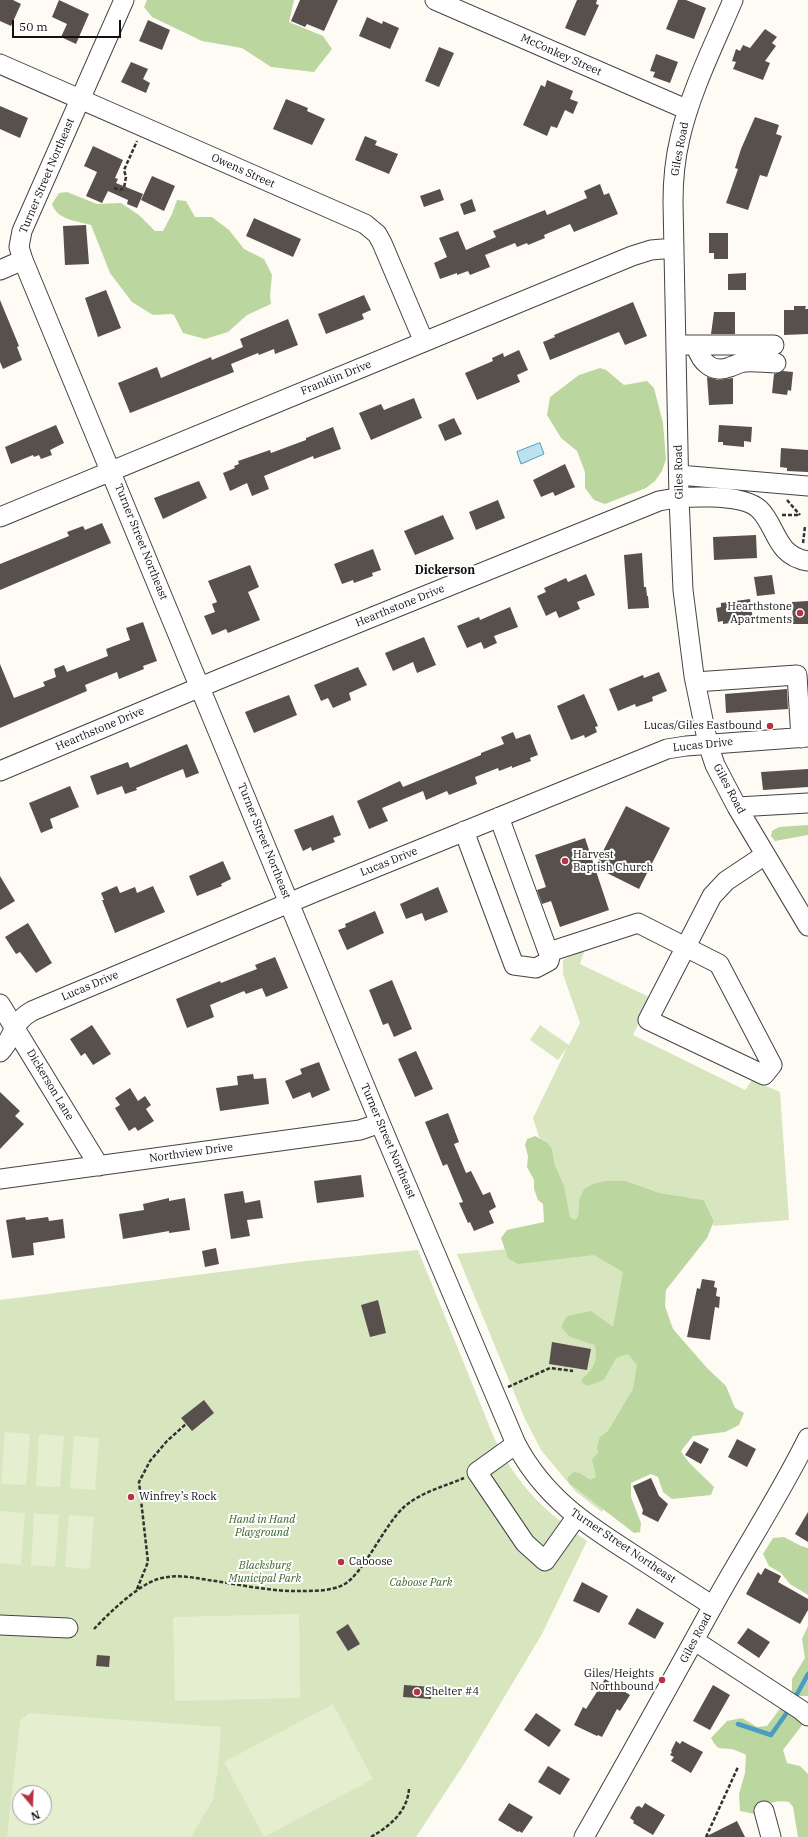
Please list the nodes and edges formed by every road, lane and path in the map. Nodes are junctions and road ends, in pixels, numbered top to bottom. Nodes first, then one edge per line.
1 (124, 0) edge
2 (435, 0) edge
3 (733, 0) edge
4 (0, 64) edge
5 (79, 100) junction
6 (688, 110) junction
7 (142, 127) junction
8 (114, 188) dead end
9 (674, 248) junction
10 (23, 260) junction
11 (0, 270) edge
12 (424, 342) junction
13 (676, 345) junction
14 (734, 345) junction
15 (774, 345) dead end
16 (696, 346) junction
17 (743, 362) junction
18 (776, 363) dead end
19 (112, 471) junction
20 (679, 475) junction
21 (808, 486) edge
22 (783, 496) dead end
23 (679, 498) junction
24 (784, 514) dead end
25 (0, 517) edge
26 (805, 526) dead end
27 (805, 553) edge
28 (696, 682) junction
29 (200, 687) junction
30 (804, 738) edge
31 (708, 744) junction
32 (0, 771) edge
33 (808, 803) edge
34 (737, 807) junction
35 (499, 817) junction
36 (464, 831) junction
37 (765, 855) junction
38 (290, 903) junction
39 (808, 926) edge
40 (686, 947) junction
41 (549, 952) junction
42 (0, 1004) edge
43 (14, 1026) junction
44 (0, 1052) edge
45 (380, 1123) junction
46 (99, 1166) junction
47 (0, 1179) edge
48 (573, 1371) dead end
49 (507, 1388) dead end
50 (186, 1424) dead end
51 (808, 1438) edge
52 (516, 1444) junction
53 (459, 1480) dead end
54 (577, 1516) junction
55 (137, 1590) junction
56 (713, 1606) junction
57 (0, 1625) edge
58 (68, 1628) dead end
59 (94, 1629) dead end
60 (695, 1641) junction
61 (808, 1716) edge
62 (738, 1767) dead end
63 (409, 1789) dead end
64 (764, 1811) dead end
65 (371, 1837) edge
66 (584, 1837) edge
67 (706, 1837) edge
68 (771, 1837) edge

1 - 5 street, Turner Street Northeast
2 - 6 street, McConkey Street
3 - 6 street, Giles Road
4 - 5 street, Owens Street
5 - 7 street, Owens Street
5 - 10 street, Turner Street Northeast
6 - 9 street, Giles Road
7 - 8 path
7 - 12 street, Owens Street
9 - 12 street, Franklin Drive
9 - 13 street, Giles Road
10 - 11 street
10 - 19 street, Turner Street Northeast
12 - 19 street, Franklin Drive
13 - 16 street
13 - 20 street, Giles Road
14 - 15 street
14 - 16 street
14 - 17 street
16 - 17 street
17 - 18 street
19 - 25 street, Franklin Drive
19 - 29 street, Turner Street Northeast
20 - 21 street
20 - 23 street, Giles Road
22 - 24 path
23 - 27 street, Hearthstone Drive
23 - 28 street, Giles Road
23 - 29 street, Hearthstone Drive
26 - 27 path
28 - 30 street
28 - 31 street, Giles Road
29 - 32 street, Hearthstone Drive
29 - 38 street, Turner Street Northeast
30 - 31 street, Lucas Drive
31 - 34 street, Giles Road
31 - 35 street, Lucas Drive
33 - 34 street
34 - 37 street, Giles Road
35 - 36 street, Lucas Drive
35 - 41 street
36 - 38 street, Lucas Drive
36 - 41 street
37 - 39 street, Giles Road
37 - 40 street
38 - 43 street, Lucas Drive
38 - 45 street, Turner Street Northeast
40 - 40 street
40 - 41 street
42 - 43 street, Dickerson Lane
43 - 44 street, Lucas Drive
43 - 46 street, Dickerson Lane
45 - 46 street, Northview Drive
45 - 52 street, Turner Street Northeast
46 - 47 street, Northview Drive
48 - 49 path
50 - 55 path
51 - 56 street, Giles Road
52 - 54 street, Turner Street Northeast
52 - 54 street
53 - 55 path
54 - 56 street, Turner Street Northeast
55 - 59 path
56 - 60 street, Giles Road
57 - 58 street
60 - 61 street
60 - 66 street, Giles Road
62 - 67 path
63 - 65 path
64 - 68 street

